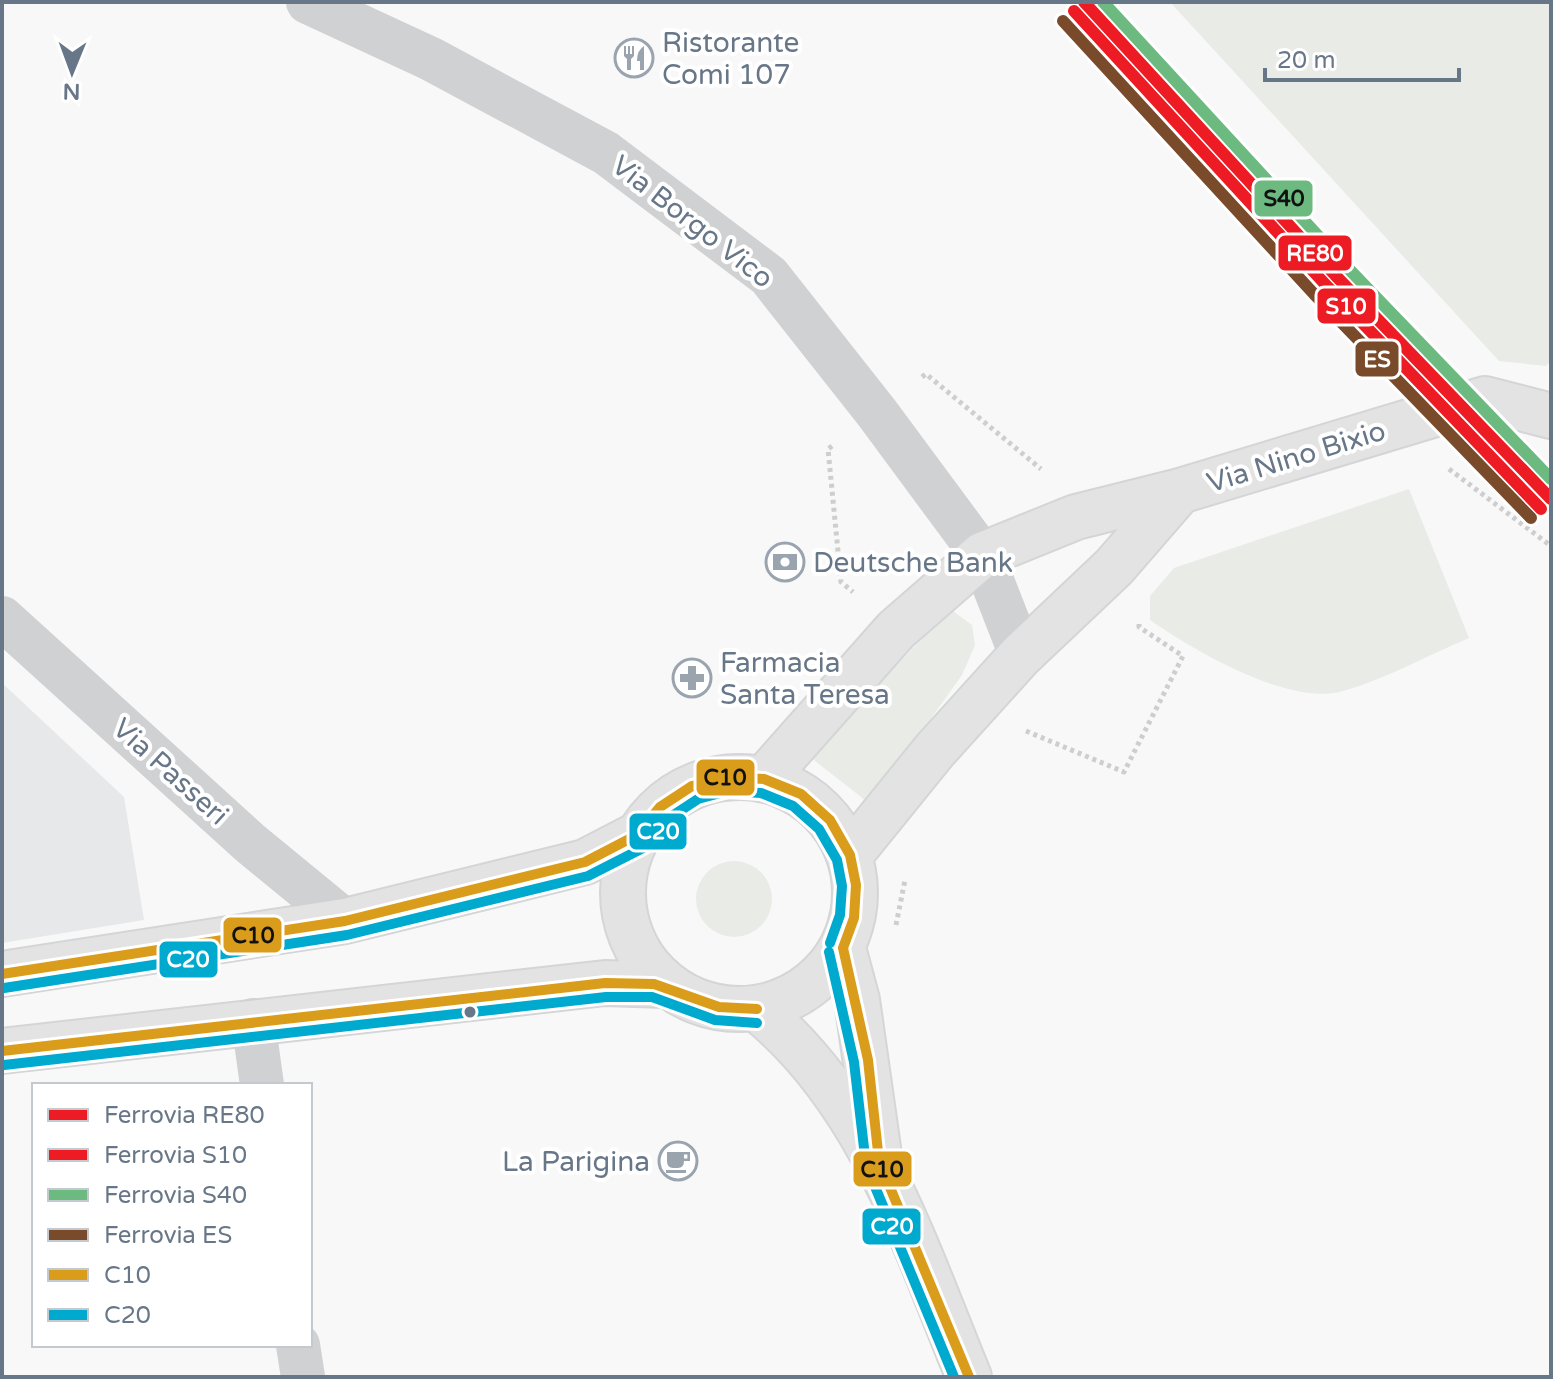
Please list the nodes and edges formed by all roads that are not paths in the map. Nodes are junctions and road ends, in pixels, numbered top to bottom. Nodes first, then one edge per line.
1 (308, 2) edge
2 (1551, 416) edge
3 (1180, 491) junction
4 (982, 555) junction
5 (2, 618) edge
6 (1021, 655) junction
7 (764, 779) junction
8 (637, 835) junction
9 (850, 855) junction
10 (345, 921) junction
11 (843, 948) junction
12 (2, 974) edge
13 (666, 985) junction
14 (757, 1009) junction
15 (253, 1020) junction
16 (2, 1051) edge
17 (262, 1083) edge
18 (879, 1161) junction
19 (298, 1347) edge
20 (303, 1377) edge
21 (969, 1377) edge

1 - 4 street, Via Borgo Vico
2 - 3 main road, Via Nino Bixio
3 - 4 main road, Via Nino Bixio
3 - 6 main road
4 - 6 street, Via Borgo Vico
4 - 7 main road, Via Nino Bixio
5 - 10 street, Via Passeri
6 - 9 main road
7 - 8 main road
7 - 9 main road
8 - 10 main road
8 - 13 main road
9 - 11 main road
10 - 12 main road
11 - 14 main road
11 - 18 main road
13 - 14 main road
13 - 15 main road
14 - 18 main road
15 - 16 main road
15 - 17 street
18 - 21 main road
19 - 20 street

